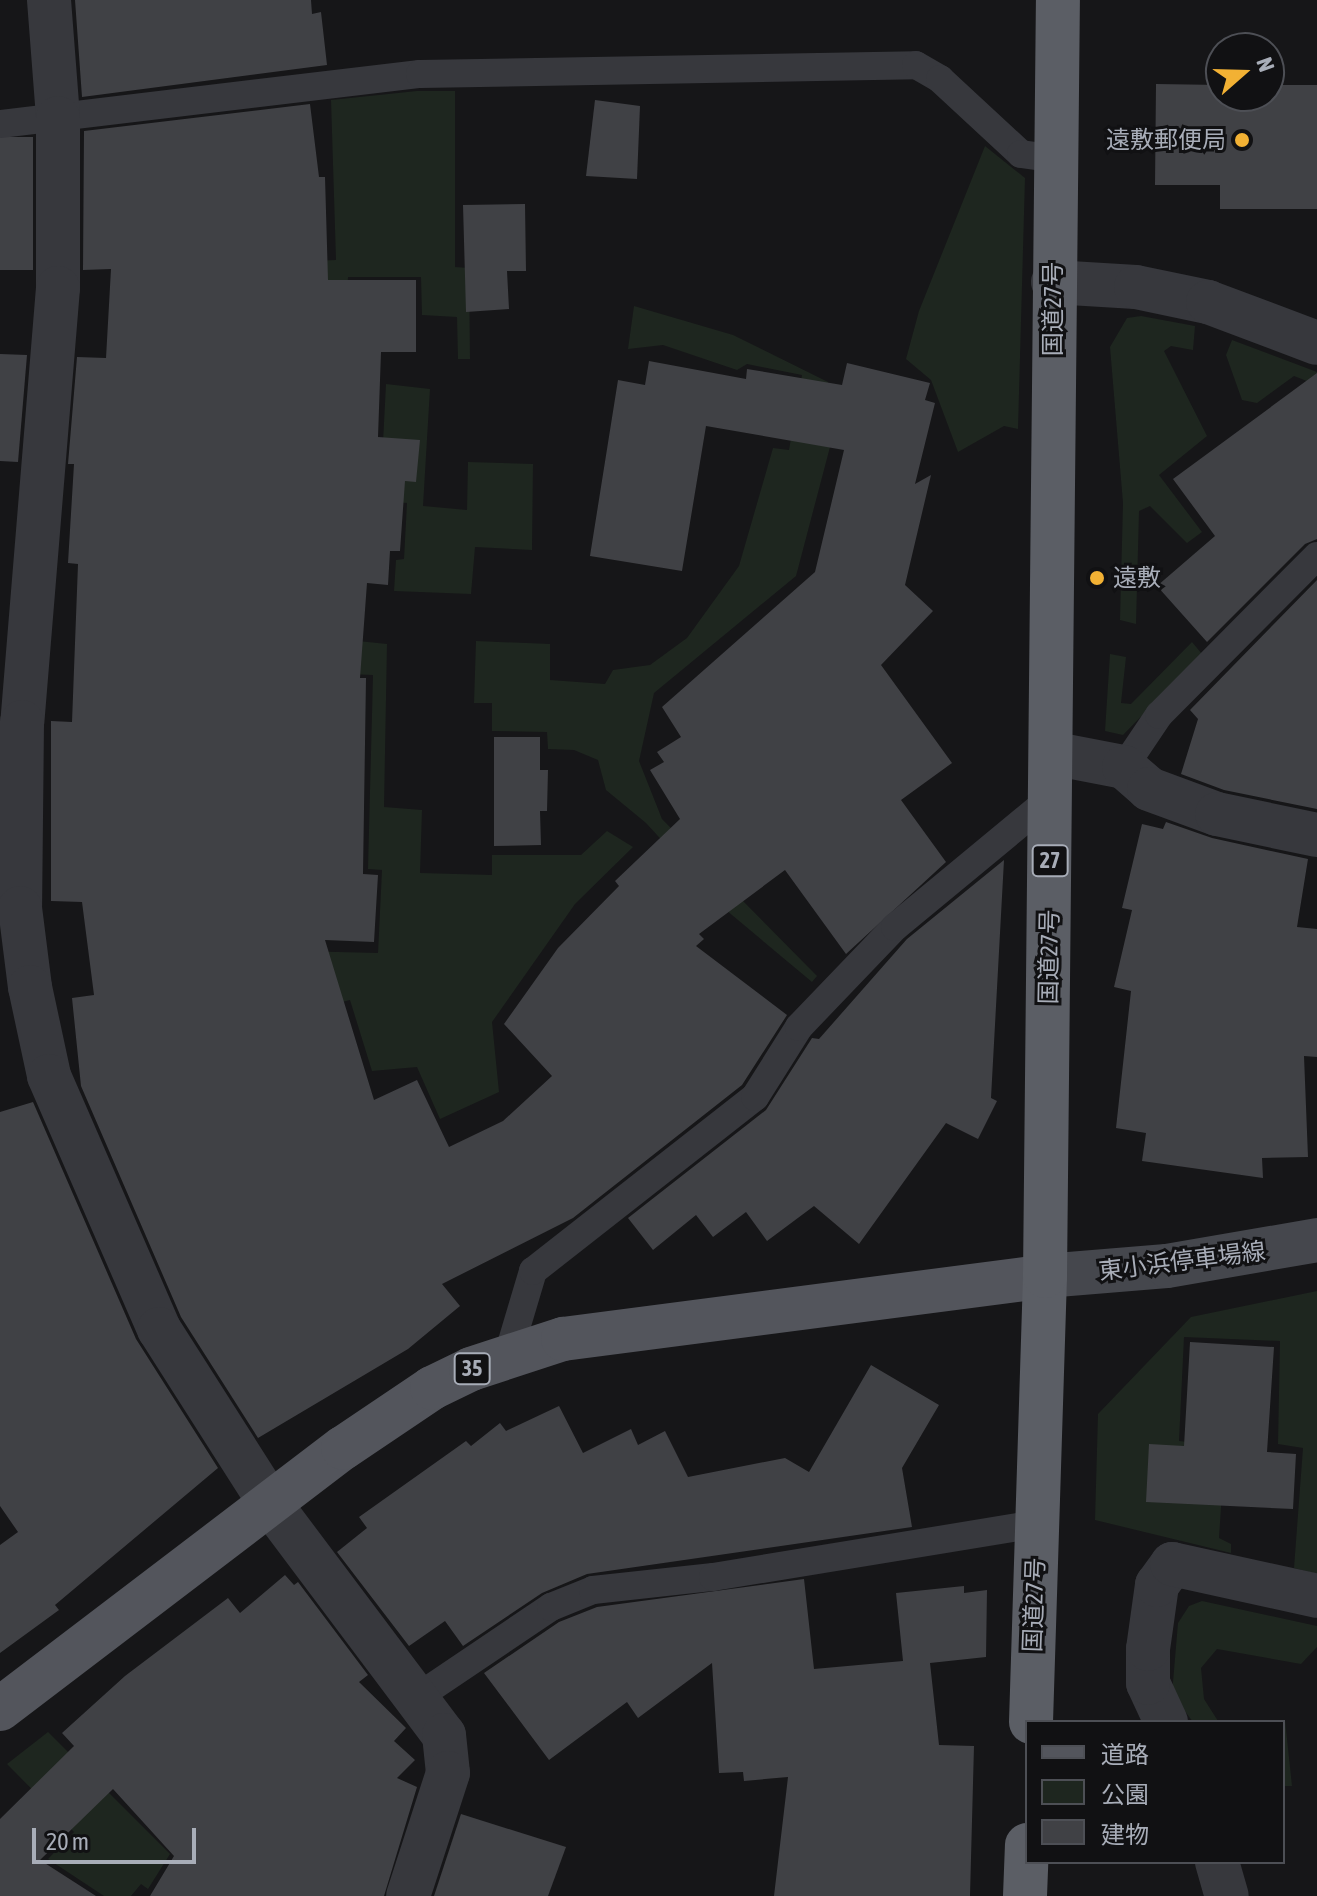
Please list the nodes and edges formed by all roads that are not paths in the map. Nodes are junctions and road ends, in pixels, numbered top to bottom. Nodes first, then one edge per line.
1 (49, 0) edge
2 (1058, 0) edge
3 (58, 118) junction
4 (0, 124) edge
5 (1055, 159) junction
6 (1053, 282) junction
7 (1317, 343) edge
8 (1317, 556) edge
9 (1051, 753) junction
10 (1124, 767) junction
11 (1050, 799) junction
12 (1317, 835) edge
13 (1317, 1240) edge
14 (1045, 1276) junction
15 (508, 1355) junction
16 (271, 1505) junction
17 (1037, 1524) junction
18 (1317, 1596) edge
19 (416, 1698) junction
20 (0, 1709) edge
21 (1031, 1720) edge
22 (1165, 1720) edge
23 (1026, 1864) edge
24 (1218, 1864) edge
25 (408, 1896) edge
26 (1025, 1896) edge
27 (1227, 1896) edge

1 - 3 street
2 - 5 highway, 国道27号 / 27
3 - 4 lane
3 - 5 lane
3 - 16 street
5 - 6 highway, 国道27号 / 27
6 - 7 street
6 - 9 highway, 国道27号 / 27
8 - 10 lane
9 - 10 street
9 - 11 highway, 国道27号 / 27
10 - 12 street
11 - 14 highway, 国道27号 / 27
11 - 15 lane
13 - 14 main road, 東小浜停車場線
14 - 15 main road, 35
14 - 17 highway, 国道27号 / 27
15 - 16 main road, 35
16 - 19 street
16 - 20 main road, 35
17 - 19 lane
17 - 21 highway, 国道27号 / 27
18 - 22 street
19 - 25 street
23 - 26 highway
24 - 27 street

